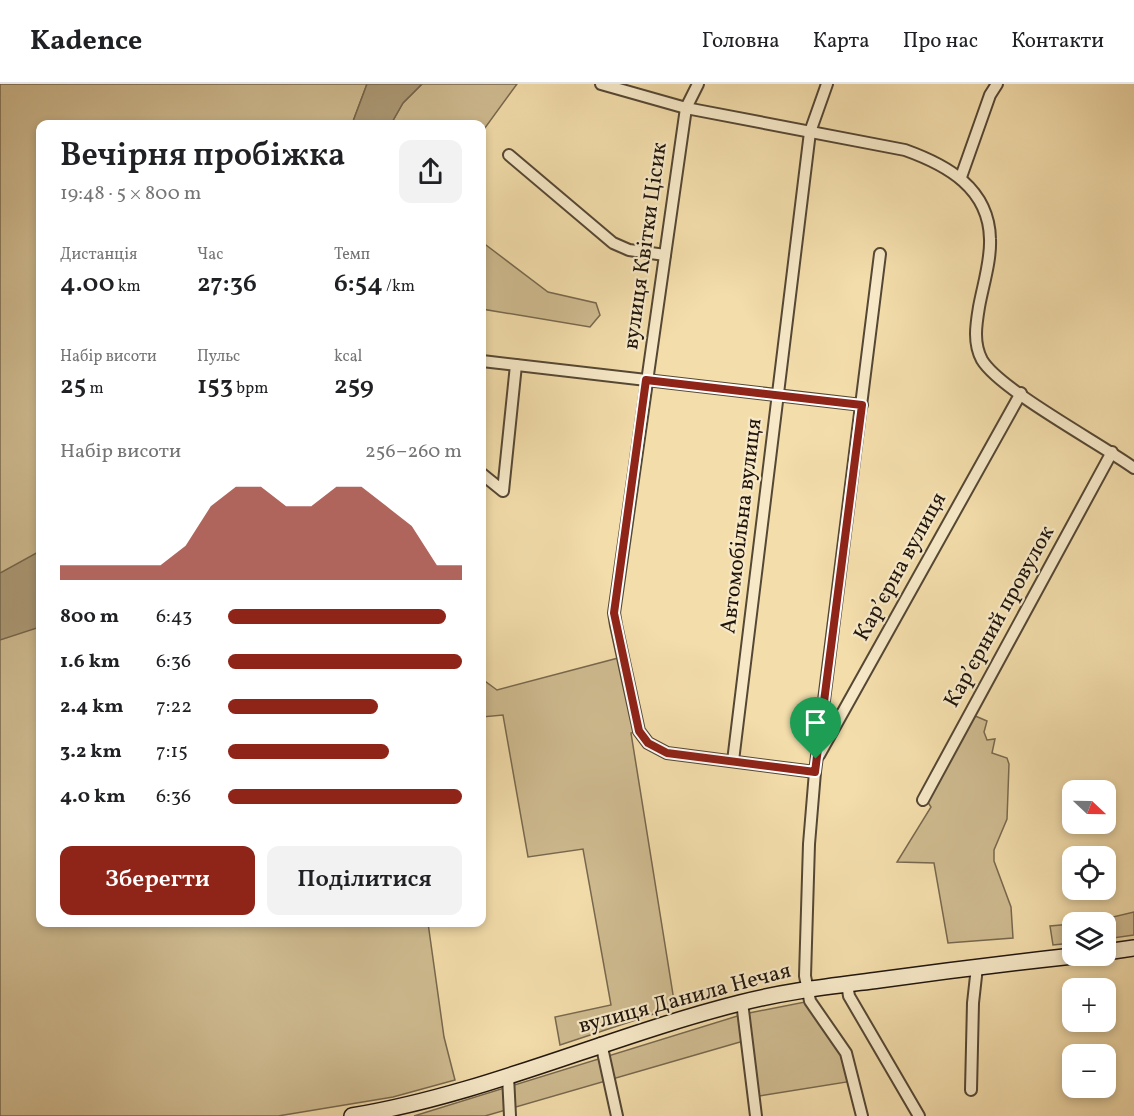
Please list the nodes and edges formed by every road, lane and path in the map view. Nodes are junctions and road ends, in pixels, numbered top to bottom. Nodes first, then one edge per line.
1 (601, 84) edge
2 (698, 84) edge
3 (827, 84) edge
4 (997, 84) edge
5 (686, 108) junction
6 (810, 132) junction
7 (508, 155) dead end
8 (962, 177) junction
9 (665, 255) junction
10 (880, 255) dead end
11 (486, 361) edge
12 (516, 365) junction
13 (646, 380) junction
14 (1021, 393) junction
15 (777, 395) junction
16 (862, 405) junction
17 (1112, 452) junction
18 (1134, 468) edge
19 (486, 477) edge
20 (816, 759) junction
21 (733, 761) junction
22 (815, 772) junction
23 (923, 800) dead end
24 (1134, 948) edge
25 (1116, 951) edge
26 (1062, 957) edge
27 (977, 967) junction
28 (847, 984) junction
29 (807, 989) junction
30 (742, 1002) junction
31 (601, 1043) junction
32 (508, 1076) junction
33 (972, 1090) dead end
34 (352, 1116) edge
35 (510, 1116) edge
36 (617, 1116) edge
37 (756, 1116) edge
38 (862, 1116) edge
39 (919, 1116) edge

1 - 5 street
2 - 5 street, вулиця Квітки Цісик
3 - 6 street, Автомобільна вулиця
4 - 8 street
5 - 6 street
5 - 9 street, вулиця Квітки Цісик
6 - 8 street
6 - 15 street, Автомобільна вулиця
7 - 9 street
8 - 14 street
9 - 13 street, вулиця Квітки Цісик
10 - 16 street
11 - 12 street
12 - 13 street
12 - 19 street
13 - 15 street
13 - 21 street, вулиця Квітки Цісик
14 - 17 street
14 - 20 street, Карʼєрна вулиця
15 - 16 street
15 - 21 street, Автомобільна вулиця
16 - 20 street
17 - 18 street
17 - 23 street, Карʼєрний провулок
20 - 22 street
21 - 22 street, вулиця Квітки Цісик
22 - 29 street
24 - 25 main road
26 - 27 main road, вулиця Данила Нечая
27 - 28 main road, вулиця Данила Нечая
27 - 33 street
28 - 29 main road, вулиця Данила Нечая
28 - 39 street
29 - 30 main road, вулиця Данила Нечая
29 - 38 street
30 - 31 main road, вулиця Данила Нечая
30 - 37 street
31 - 32 main road, вулиця Данила Нечая
31 - 36 street
32 - 34 main road, вулиця Данила Нечая
32 - 35 street

